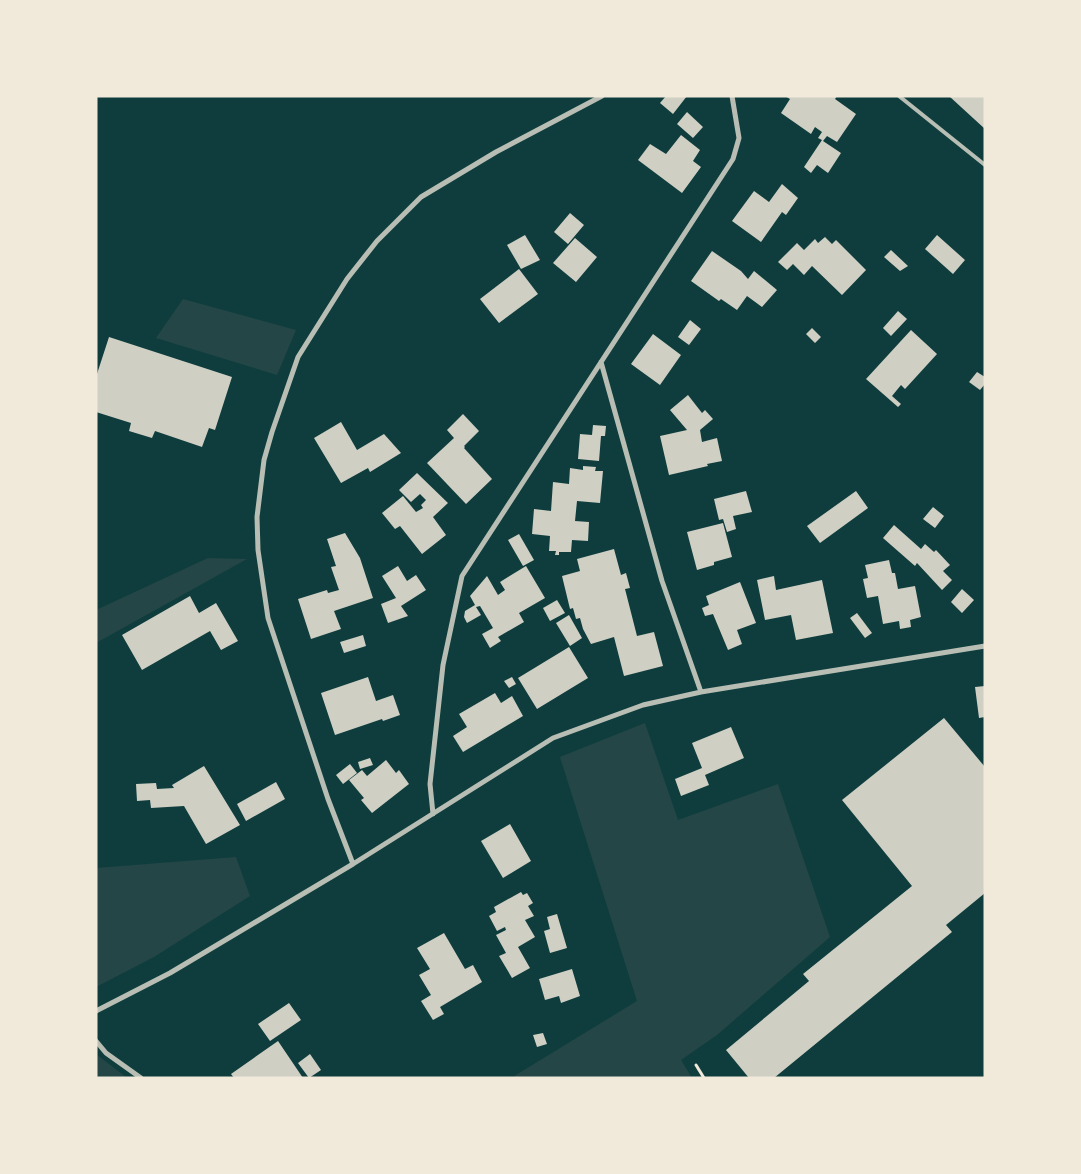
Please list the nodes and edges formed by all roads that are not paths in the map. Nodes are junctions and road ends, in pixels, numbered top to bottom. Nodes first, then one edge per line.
1 (602, 96) edge
2 (732, 96) edge
3 (899, 96) edge
4 (985, 165) edge
5 (602, 362) junction
6 (985, 646) edge
7 (701, 692) junction
8 (433, 814) junction
9 (353, 864) junction
10 (96, 1010) edge
11 (96, 1042) edge
12 (141, 1078) edge

1 - 9 street
2 - 5 street
3 - 4 lane
5 - 7 street
5 - 8 street
6 - 7 street
7 - 8 street
8 - 9 street
9 - 10 street
11 - 12 street

